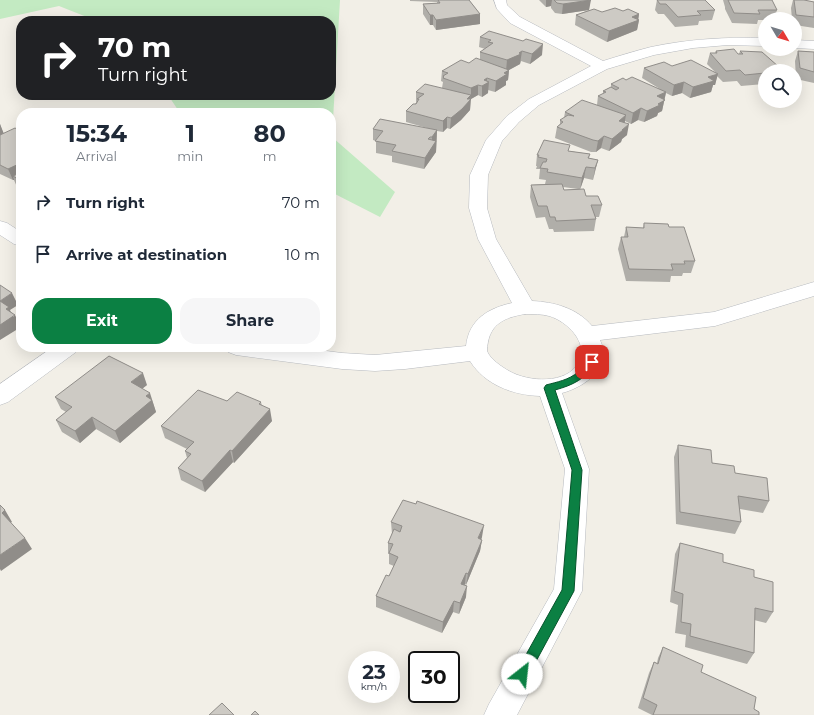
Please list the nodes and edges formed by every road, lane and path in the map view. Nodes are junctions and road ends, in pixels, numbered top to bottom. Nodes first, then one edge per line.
1 (500, 0) edge
2 (758, 42) edge
3 (802, 44) edge
4 (814, 45) edge
5 (602, 66) junction
6 (0, 227) edge
7 (16, 237) edge
8 (814, 289) edge
9 (525, 307) junction
10 (588, 334) junction
11 (61, 352) edge
12 (274, 352) edge
13 (477, 352) junction
14 (549, 388) junction
15 (0, 396) edge
16 (500, 715) edge

1 - 5 street
2 - 5 street
3 - 4 street
5 - 9 street
6 - 7 street
8 - 10 street
9 - 10 street
9 - 13 street
10 - 14 street
11 - 15 street
12 - 13 street
13 - 14 street
14 - 16 street

